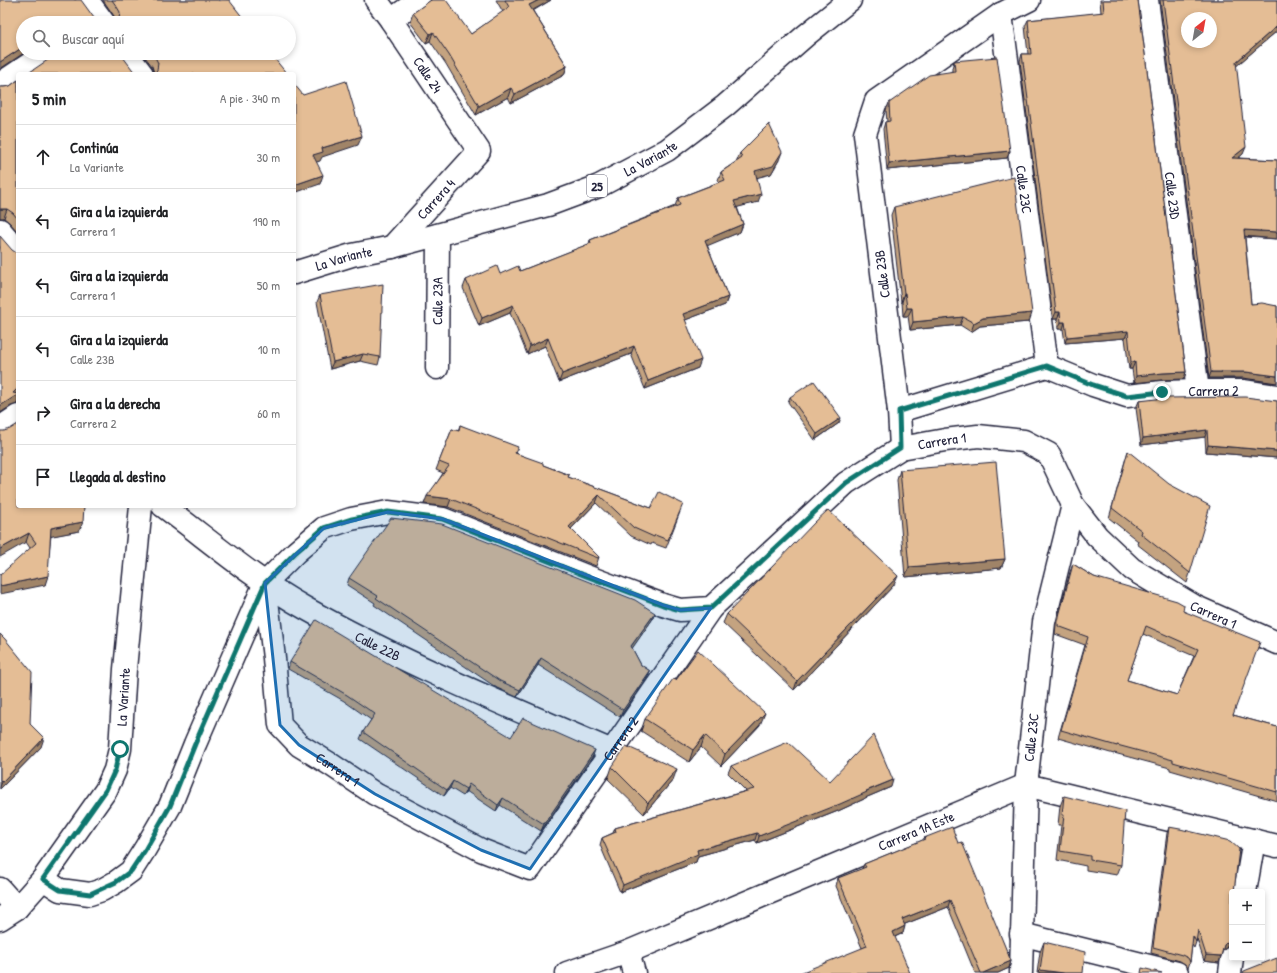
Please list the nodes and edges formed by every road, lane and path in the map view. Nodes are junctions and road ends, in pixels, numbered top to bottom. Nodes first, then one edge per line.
1 (376, 0) edge
2 (418, 0) edge
3 (850, 0) edge
4 (1029, 0) edge
5 (1147, 0) edge
6 (1001, 14) junction
7 (391, 20) junction
8 (36, 60) edge
9 (131, 60) edge
10 (18, 72) edge
11 (140, 72) edge
12 (16, 73) edge
13 (0, 84) edge
14 (479, 151) joint
15 (0, 230) edge
16 (438, 235) junction
17 (392, 247) junction
18 (16, 249) edge
19 (296, 273) edge
20 (1047, 366) junction
21 (437, 368) dead end
22 (1198, 391) junction
23 (1277, 396) edge
24 (899, 411) junction
25 (16, 417) edge
26 (0, 428) edge
27 (900, 448) junction
28 (1073, 505) junction
29 (141, 508) edge
30 (166, 508) edge
31 (265, 583) junction
32 (711, 608) junction
33 (1277, 643) edge
34 (612, 751) junction
35 (1026, 786) junction
36 (1254, 840) junction
37 (1277, 846) edge
38 (530, 869) joint
39 (43, 879) junction
40 (0, 888) edge
41 (1246, 889) edge
42 (8, 914) edge
43 (1021, 934) junction
44 (628, 952) junction
45 (1232, 961) edge
46 (568, 973) edge
47 (634, 973) edge
48 (1021, 973) edge
49 (1177, 973) edge
50 (1230, 973) edge

1 - 7 street, Calle 24
2 - 7 street
3 - 16 street, La Variante / 25
4 - 6 street
5 - 22 street, Calle 23D
6 - 20 street, Calle 23C
6 - 24 street, Calle 23B
7 - 14 street, Calle 24
8 - 10 street
9 - 11 street
12 - 13 street
14 - 17 street, Carrera 4
15 - 18 street
16 - 17 street, La Variante / 25
16 - 21 street, Calle 23A
17 - 19 street, La Variante / 25
20 - 22 street, Carrera 2
20 - 24 street
22 - 23 street, Carrera 2
24 - 27 street, Calle 23B
25 - 26 street
27 - 28 street, Carrera 1
27 - 32 street, Carrera 1
28 - 33 street, Carrera 1
28 - 35 street, Calle 23C
29 - 39 street, La Variante
30 - 31 street, Calle 22B
31 - 32 street
31 - 34 street, Calle 22B
31 - 38 street, Carrera 1
31 - 39 street
32 - 34 street, Carrera 2
34 - 38 street, Carrera 2
35 - 36 street
35 - 43 street, Calle 23C
35 - 44 street, Carrera 1A Este
36 - 37 street
36 - 41 street
39 - 42 street, La Variante
40 - 42 street
43 - 48 street, Calle 23C
43 - 49 street
44 - 46 street, Carrera 1A Este
44 - 47 street
45 - 50 street

